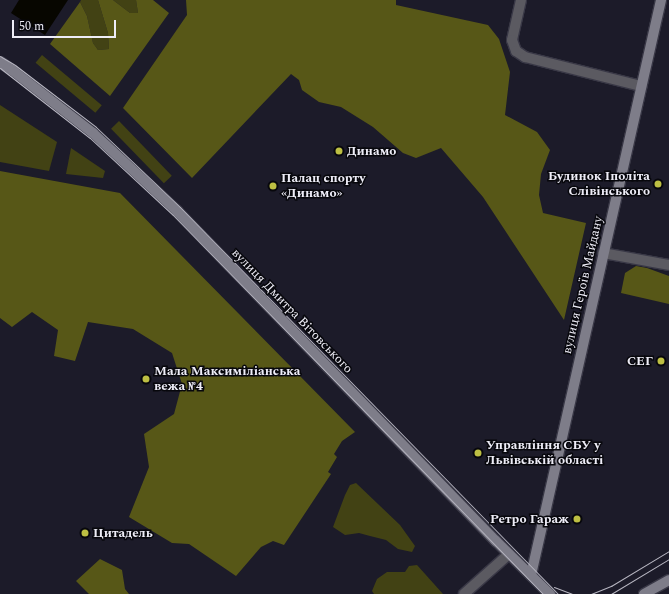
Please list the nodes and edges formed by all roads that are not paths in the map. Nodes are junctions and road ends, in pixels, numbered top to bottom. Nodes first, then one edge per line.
1 (520, 0) edge
2 (661, 0) edge
3 (0, 62) edge
4 (641, 86) junction
5 (603, 253) junction
6 (669, 265) edge
7 (509, 554) junction
8 (531, 575) junction
9 (669, 580) edge
10 (464, 594) edge
11 (550, 594) edge
12 (644, 594) edge

1 - 4 street
2 - 4 main road, вулиця Героїв Майдану
3 - 7 main road, вулиця Дмитра Вітовського
4 - 5 main road, вулиця Героїв Майдану
5 - 6 street
5 - 8 main road, вулиця Героїв Майдану
7 - 8 main road, вулиця Дмитра Вітовського
7 - 10 street
8 - 11 main road, вулиця Дмитра Вітовського
9 - 12 main road

